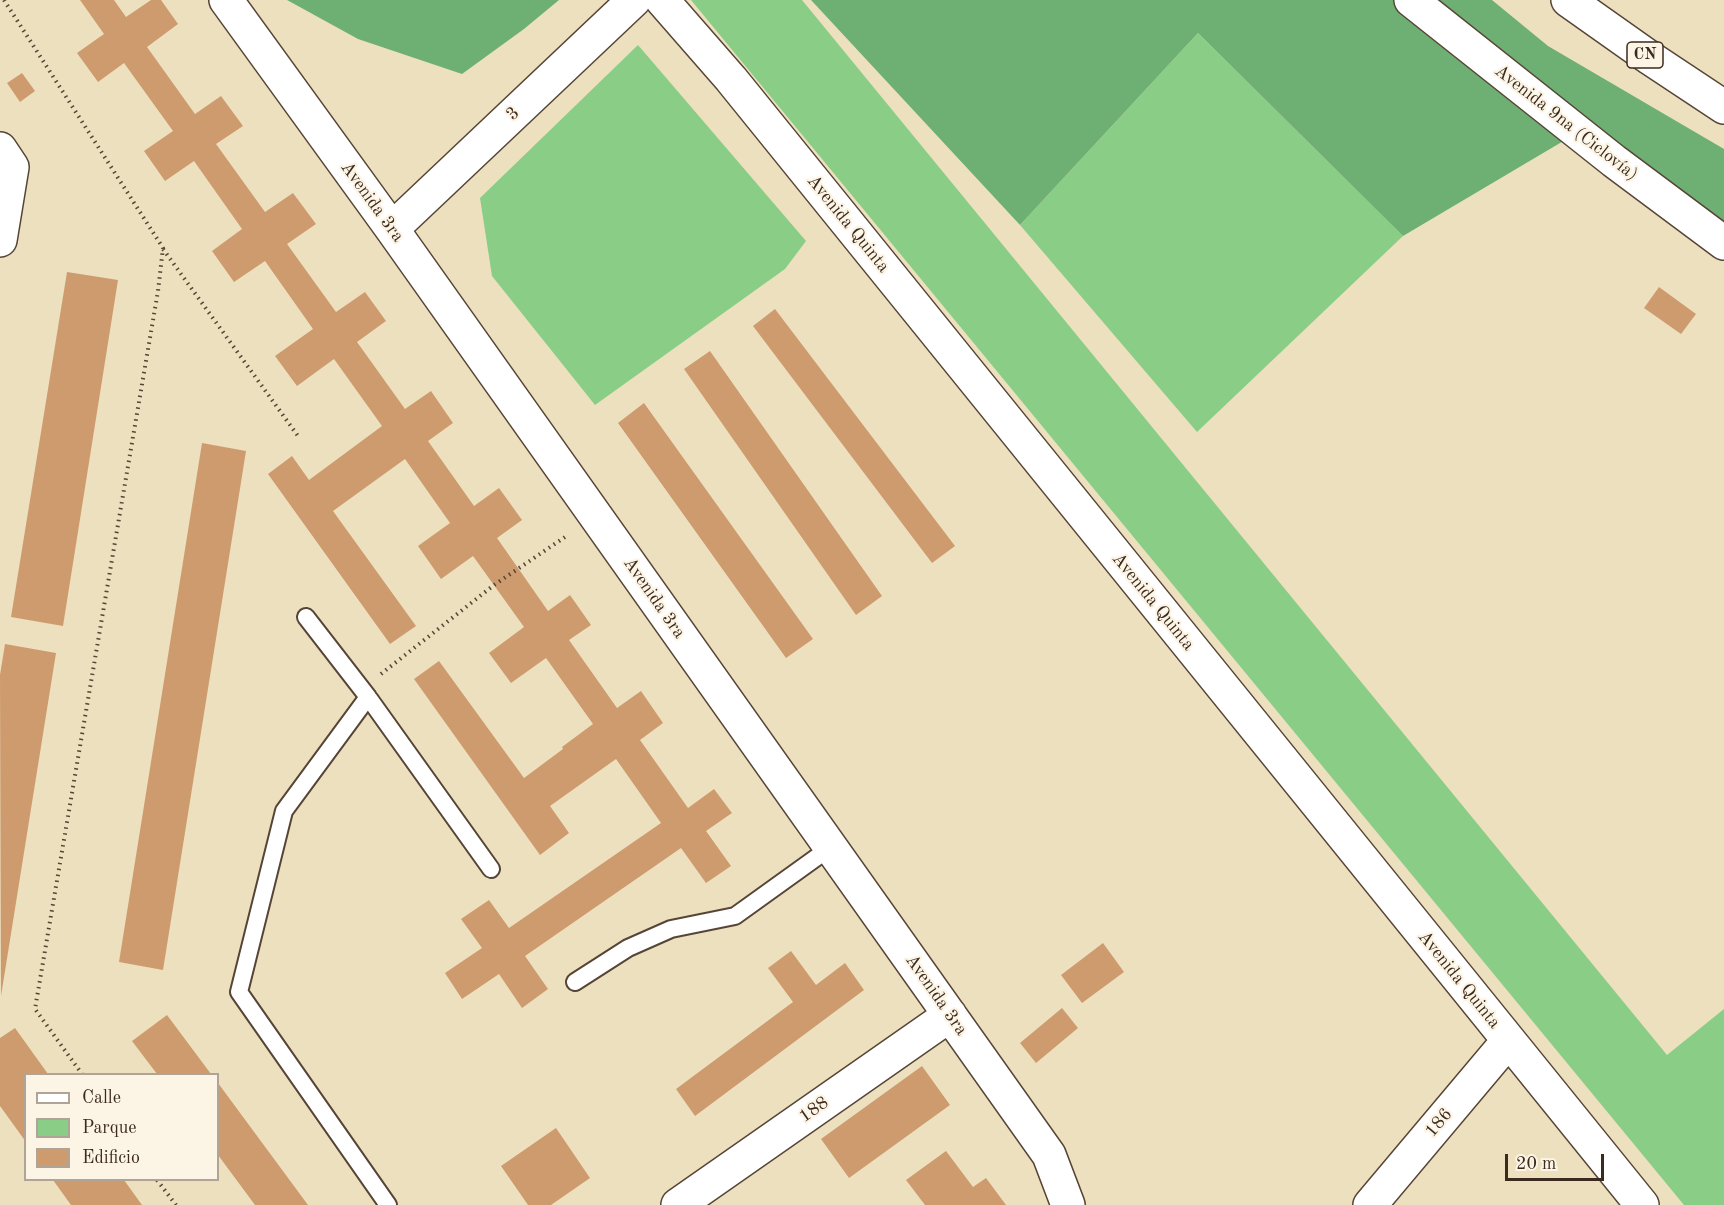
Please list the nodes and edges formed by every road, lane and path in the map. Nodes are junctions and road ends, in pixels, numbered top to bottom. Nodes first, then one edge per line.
1 (4, 0) edge
2 (226, 0) edge
3 (634, 0) edge
4 (663, 0) edge
5 (1411, 0) edge
6 (1568, 0) edge
7 (1724, 107) edge
8 (0, 149) edge
9 (392, 229) junction
10 (0, 240) edge
11 (1724, 243) edge
12 (163, 248) junction
13 (298, 436) dead end
14 (595, 516) junction
15 (306, 616) dead end
16 (368, 697) junction
17 (831, 847) junction
18 (491, 869) dead end
19 (575, 982) dead end
20 (950, 1015) junction
21 (1508, 1041) junction
22 (81, 1073) edge
23 (159, 1181) edge
24 (176, 1205) edge
25 (388, 1205) edge
26 (678, 1205) edge
27 (1068, 1205) edge
28 (1370, 1205) edge
29 (1642, 1205) edge

1 - 12 path
2 - 9 main road, Avenida 3ra
3 - 9 main road, 3
4 - 21 main road, Avenida Quinta
5 - 11 main road, Avenida 9na (Ciclovía)
6 - 7 main road, CN
8 - 10 main road
9 - 14 main road, Avenida 3ra
12 - 13 path
12 - 22 path
14 - 16 path
14 - 17 main road, Avenida 3ra
15 - 16 lane
16 - 18 lane
16 - 25 lane
17 - 19 lane
17 - 20 main road, Avenida 3ra
20 - 26 main road, 188
20 - 27 main road, Avenida 3ra
21 - 28 main road, 186
21 - 29 main road, Avenida Quinta
23 - 24 path

